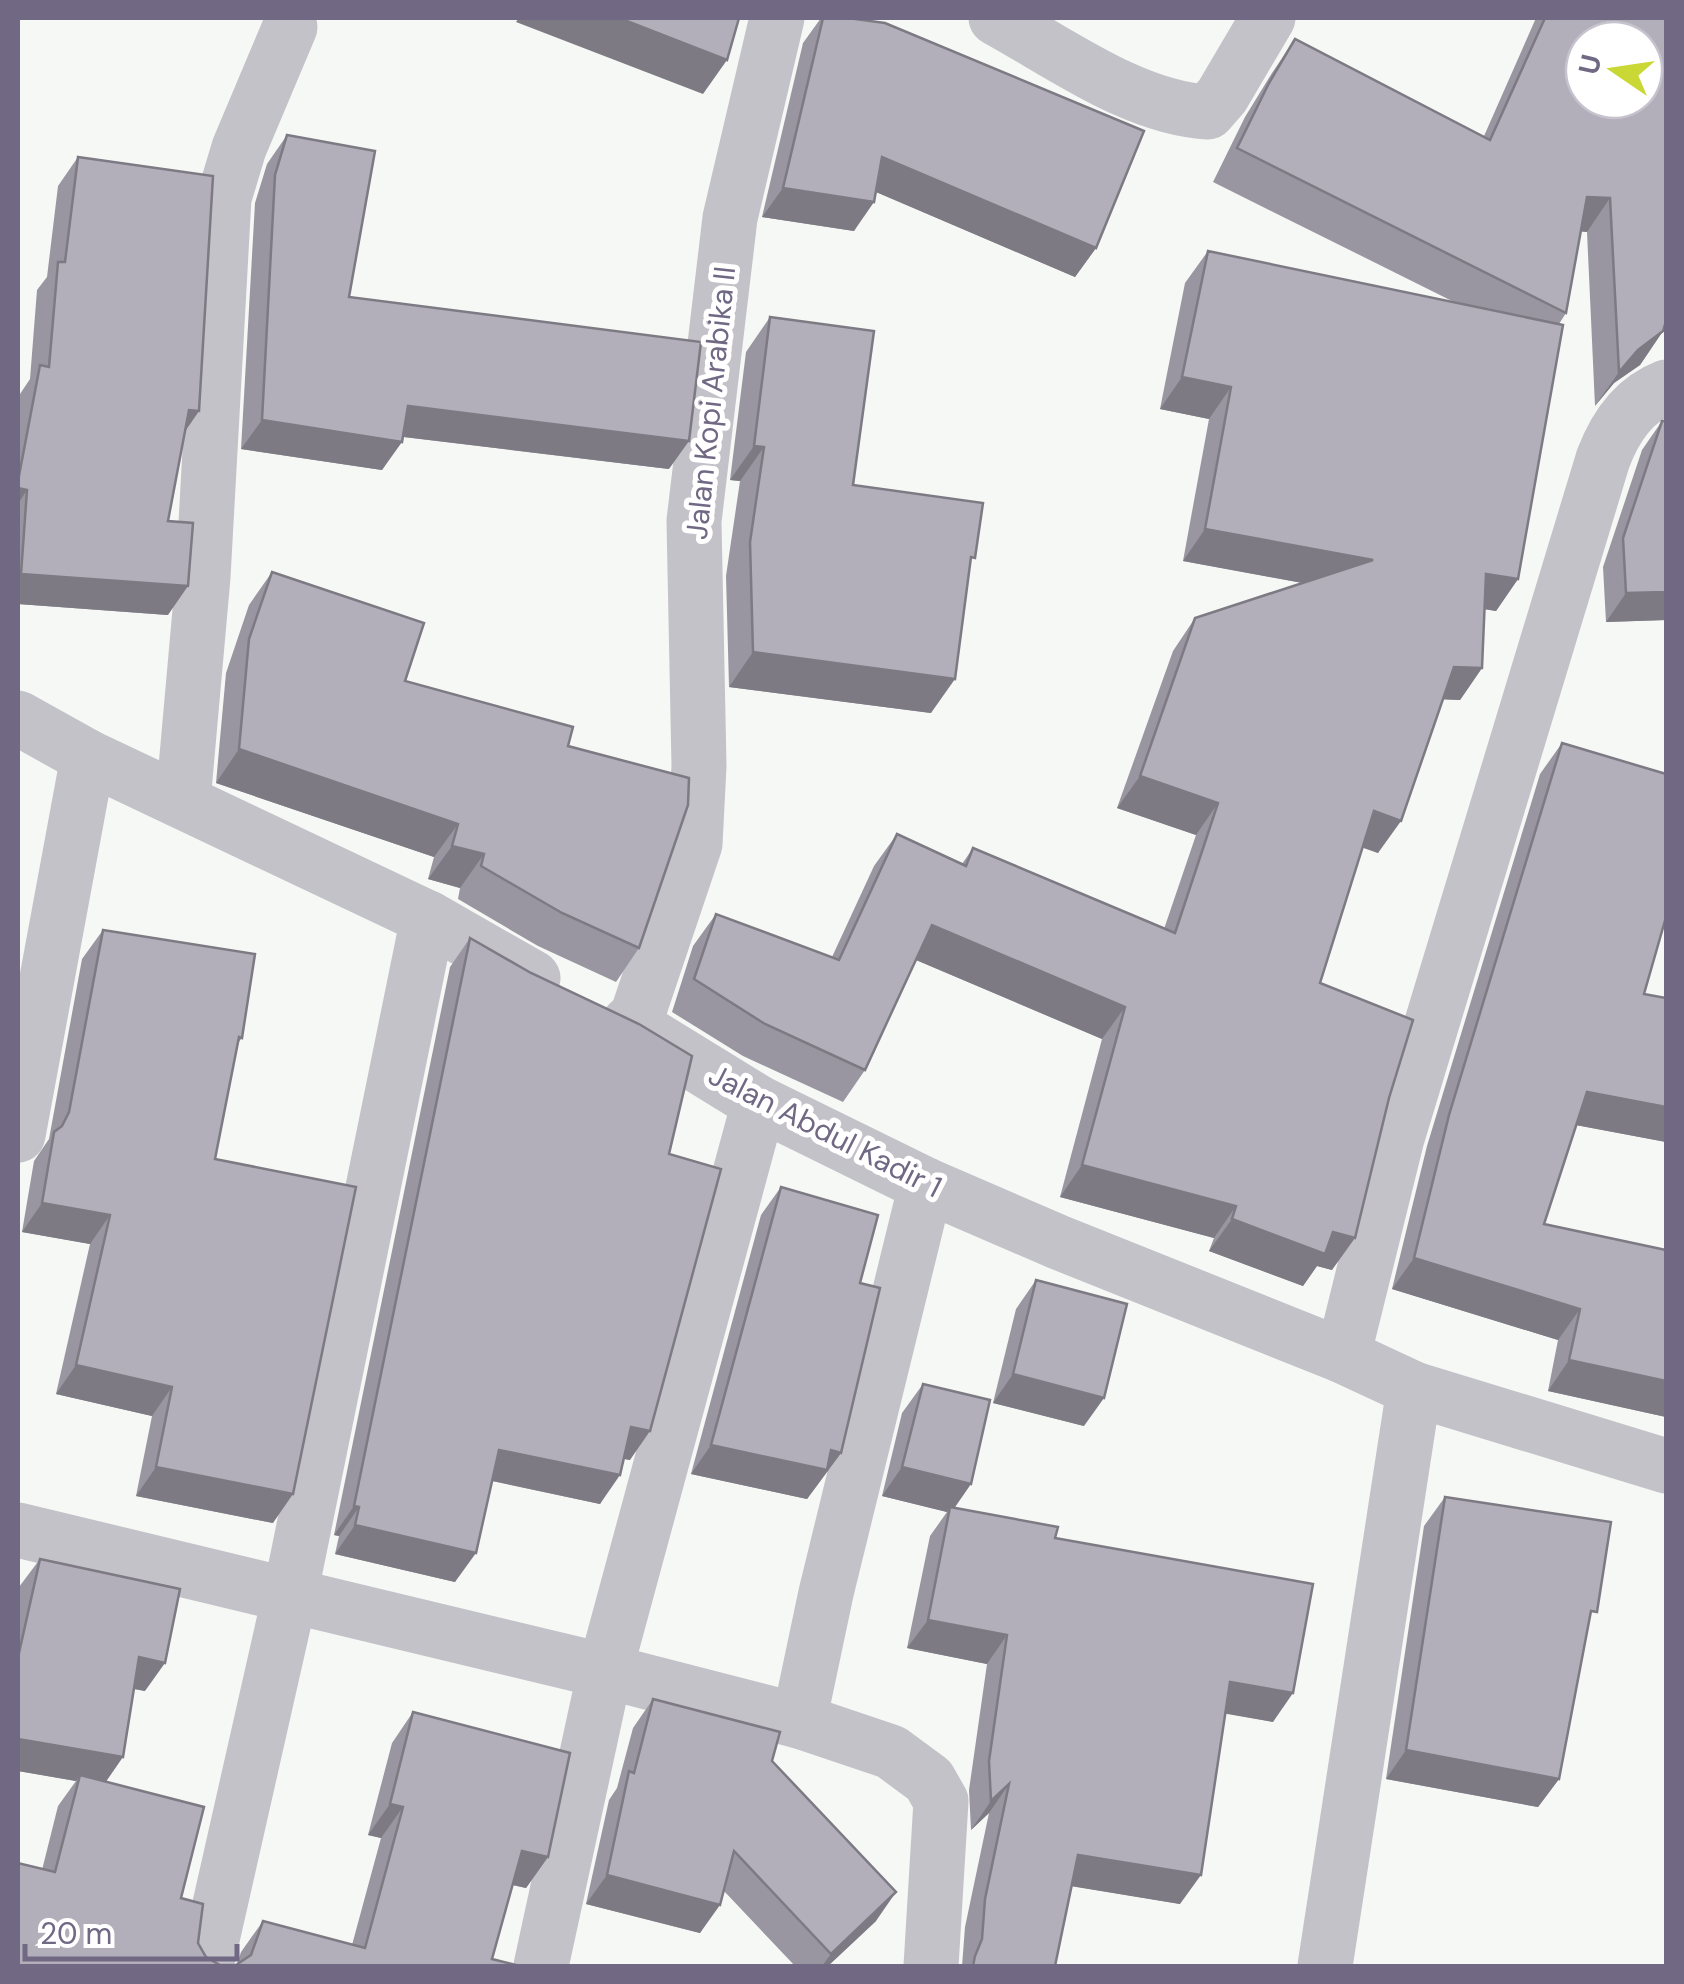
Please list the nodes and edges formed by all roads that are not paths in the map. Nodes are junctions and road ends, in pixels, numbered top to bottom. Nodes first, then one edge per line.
1 (777, 18) edge
2 (996, 18) edge
3 (1268, 18) edge
4 (290, 27) dead end
5 (1666, 388) edge
6 (18, 718) edge
7 (88, 757) junction
8 (183, 801) junction
9 (428, 918) junction
10 (597, 1008) junction
11 (759, 1103) junction
12 (18, 1135) edge
13 (926, 1186) junction
14 (1343, 1356) junction
15 (1414, 1389) junction
16 (1666, 1466) edge
17 (18, 1530) edge
18 (290, 1596) junction
19 (605, 1670) junction
20 (799, 1721) junction
21 (206, 1966) edge
22 (541, 1966) edge
23 (931, 1966) edge
24 (1325, 1966) edge

1 - 10 street, Jalan Kopi Arabika II
2 - 3 street
4 - 8 street
5 - 14 street
6 - 7 street, Jalan Abdul Kadir 1
7 - 8 street, Jalan Abdul Kadir 1
7 - 12 street
8 - 9 street, Jalan Abdul Kadir 1
9 - 10 street, Jalan Abdul Kadir 1
9 - 18 street
10 - 11 street, Jalan Abdul Kadir 1
11 - 13 street, Jalan Abdul Kadir 1
11 - 19 street
13 - 14 street, Jalan Abdul Kadir 1
13 - 20 street
14 - 15 street, Jalan Abdul Kadir 1
15 - 16 street, Jalan Abdul Kadir 1
15 - 24 street
17 - 18 street
18 - 19 street
18 - 21 street
19 - 20 street
19 - 22 street
20 - 23 street

